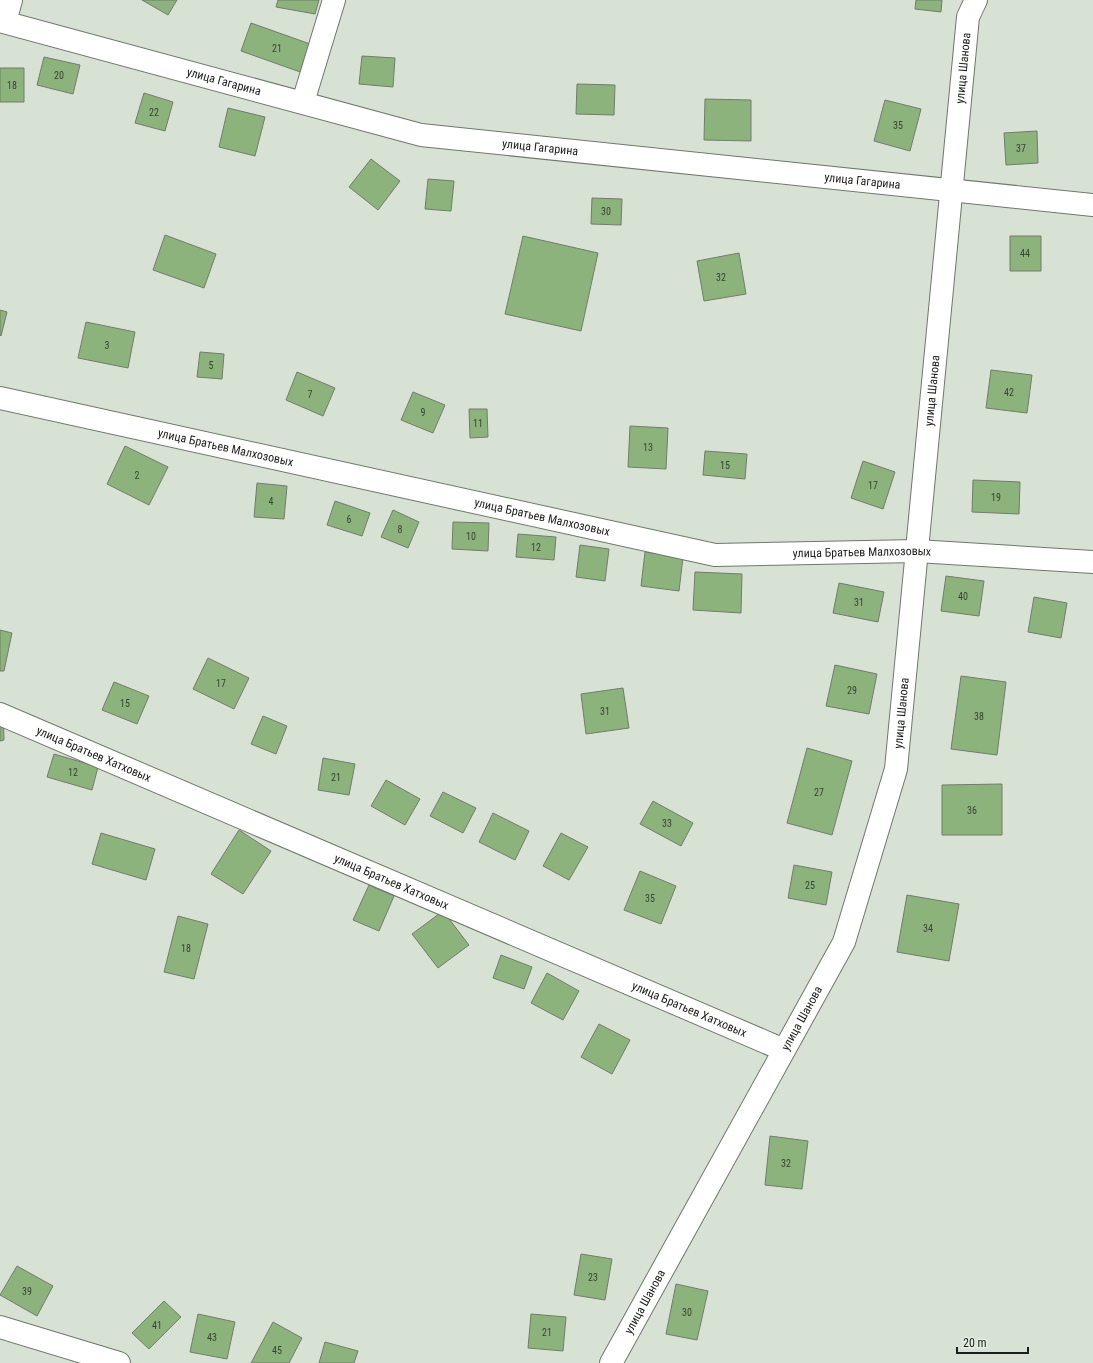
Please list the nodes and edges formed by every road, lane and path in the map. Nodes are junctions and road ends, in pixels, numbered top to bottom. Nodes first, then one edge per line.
1 (11, 0) edge
2 (334, 0) edge
3 (976, 0) edge
4 (2, 21) edge
5 (303, 102) junction
6 (951, 190) junction
7 (1093, 205) edge
8 (0, 398) edge
9 (917, 552) junction
10 (1093, 562) edge
11 (0, 714) edge
12 (784, 1050) junction
13 (0, 1327) edge
14 (119, 1363) edge
15 (611, 1363) edge

1 - 4 street
2 - 5 street
3 - 6 street, улица Шанова
4 - 5 street, улица Гагарина
5 - 6 street, улица Гагарина
6 - 7 street, улица Гагарина
6 - 9 street, улица Шанова
8 - 9 street, улица Братьев Малхозовых
9 - 10 street, улица Братьев Малхозовых
9 - 12 street, улица Шанова
11 - 12 street, улица Братьев Хатховых
12 - 15 street, улица Шанова
13 - 14 street

